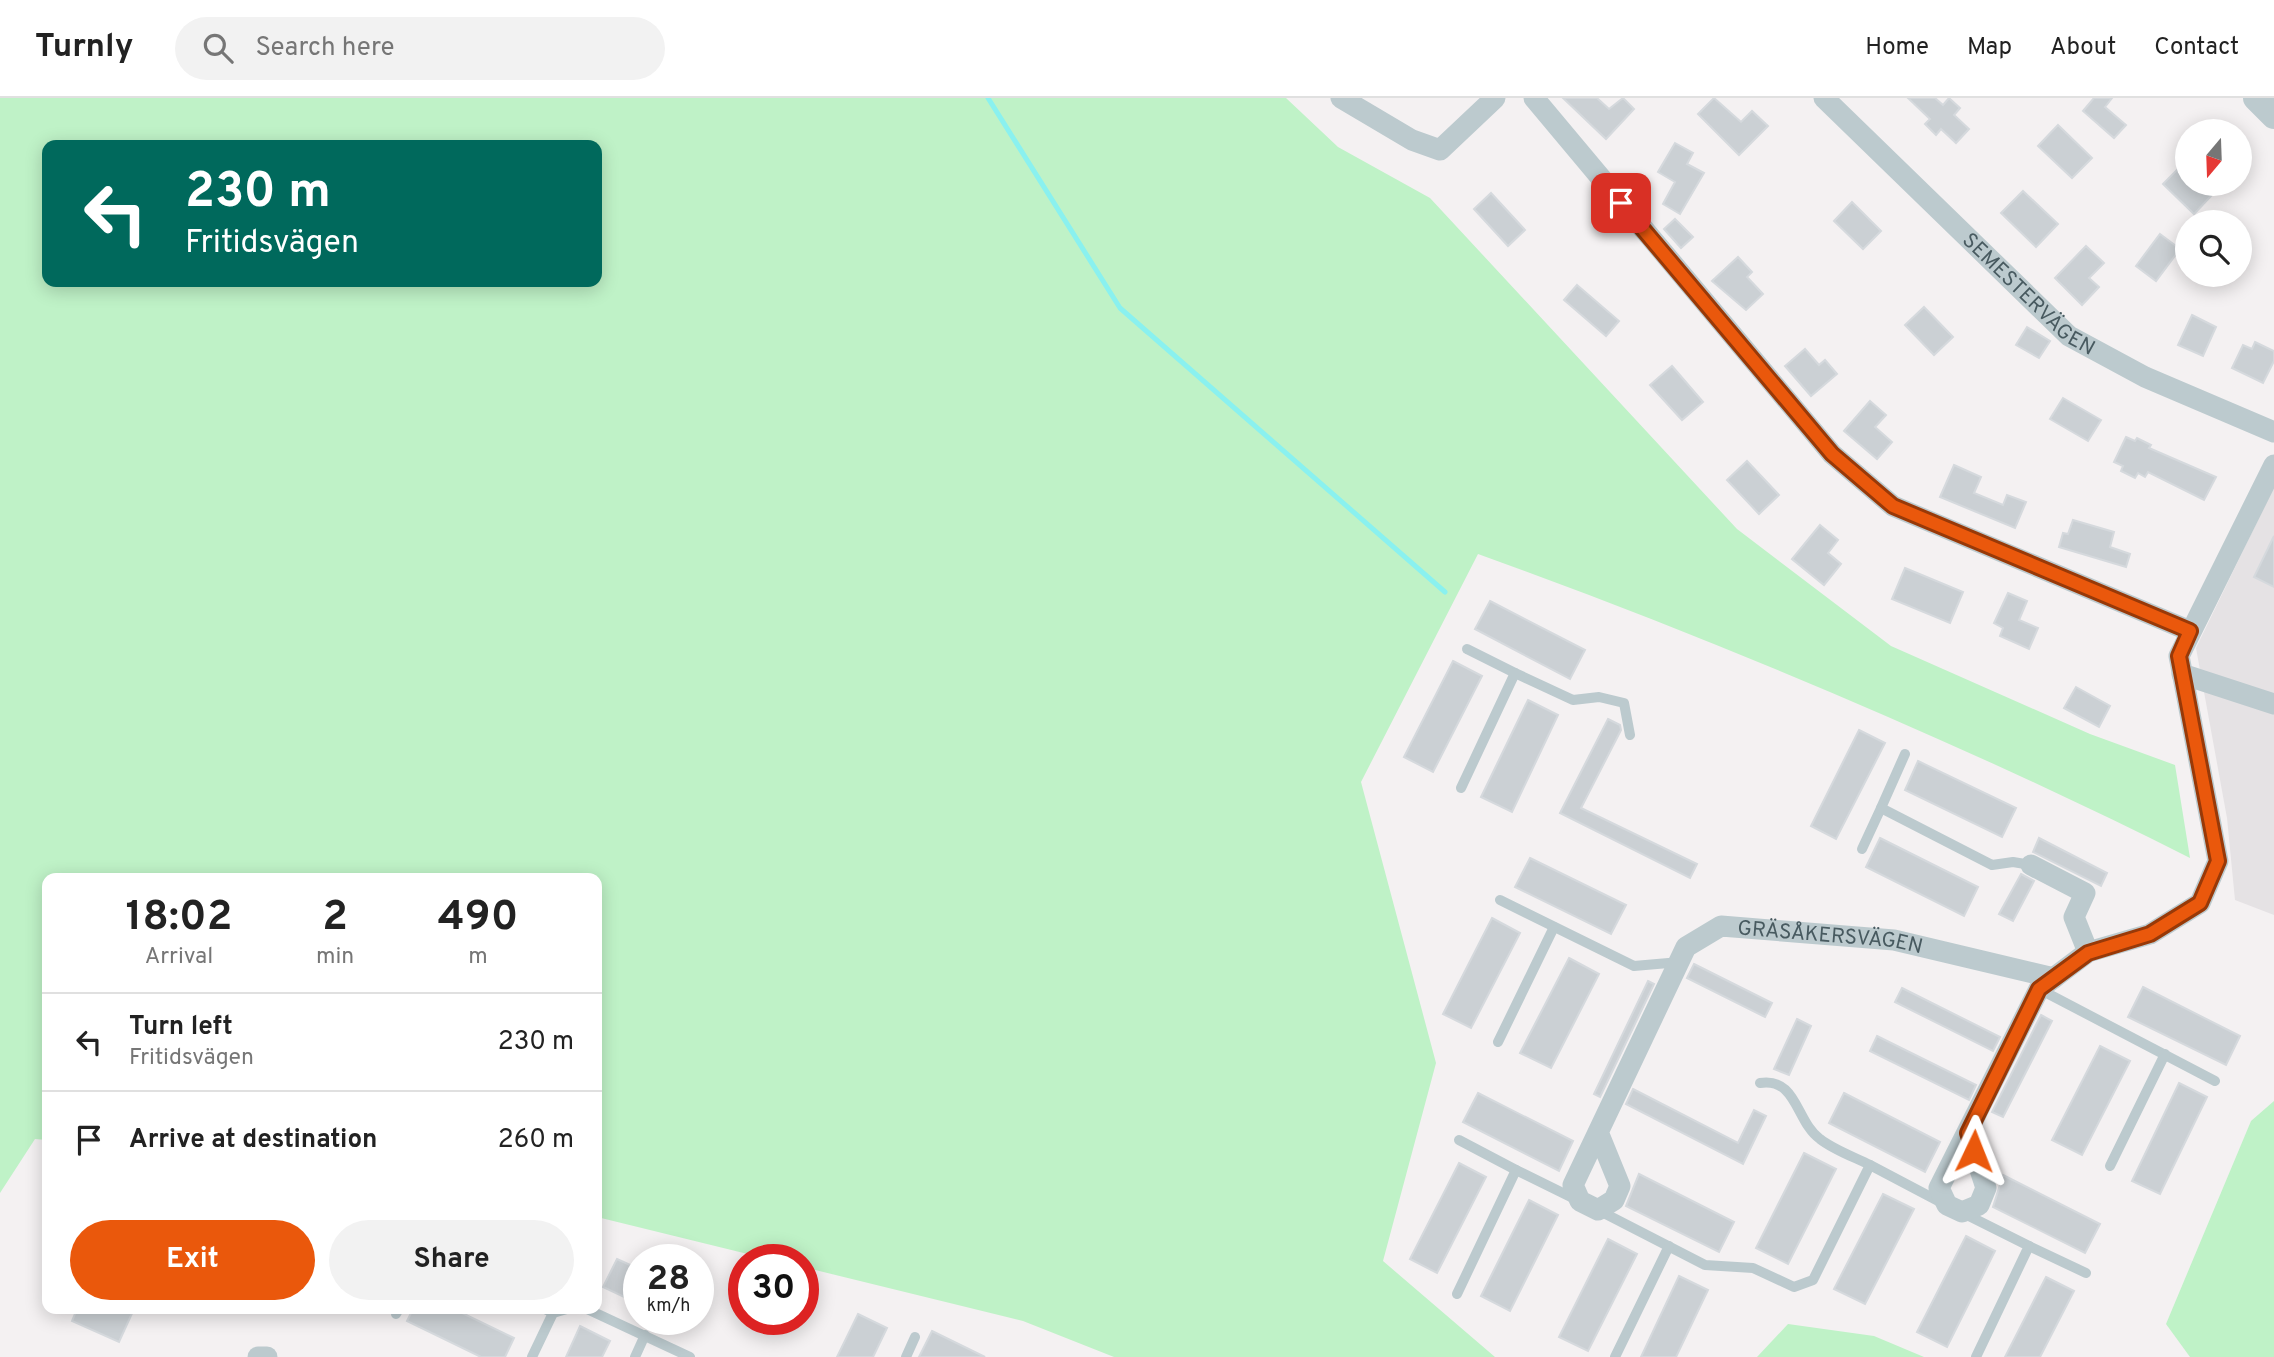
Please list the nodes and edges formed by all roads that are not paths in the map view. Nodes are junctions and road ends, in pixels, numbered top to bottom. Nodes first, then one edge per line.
1 (1340, 98) edge
2 (1495, 98) edge
3 (1534, 98) edge
4 (1825, 98) edge
5 (2256, 98) edge
6 (2274, 116) edge
7 (2274, 432) edge
8 (2274, 464) edge
9 (2190, 631) junction
10 (1467, 649) dead end
11 (1515, 673) junction
12 (2182, 674) junction
13 (2274, 704) edge
14 (1630, 735) dead end
15 (1905, 754) dead end
16 (1461, 788) dead end
17 (1881, 808) junction
18 (1862, 849) dead end
19 (2031, 865) joint
20 (1500, 900) dead end
21 (1554, 927) junction
22 (2088, 953) junction
23 (1680, 962) junction
24 (2046, 984) junction
25 (1498, 1042) dead end
26 (2165, 1054) junction
27 (2215, 1081) dead end
28 (1760, 1083) dead end
29 (1598, 1132) junction
30 (1968, 1133) junction
31 (1459, 1140) dead end
32 (1870, 1166) junction
33 (2110, 1166) dead end
34 (1516, 1170) junction
35 (1589, 1206) junction
36 (1954, 1208) junction
37 (1669, 1246) junction
38 (2029, 1246) junction
39 (2086, 1273) dead end
40 (1457, 1294) dead end
41 (548, 1314) edge
42 (598, 1314) edge
43 (623, 1325) edge
44 (645, 1335) joint
45 (915, 1338) dead end
46 (258, 1357) edge
47 (267, 1357) edge
48 (532, 1357) edge
49 (635, 1357) edge
50 (690, 1357) edge
51 (906, 1357) edge
52 (1615, 1357) edge
53 (1976, 1357) edge

1 - 2 street
3 - 9 street
4 - 7 street, SEMESTERVÄGEN
5 - 6 street
8 - 9 street
9 - 12 street
10 - 11 lane
11 - 14 lane
11 - 16 lane
12 - 13 street
12 - 22 street
15 - 17 lane
17 - 18 lane
17 - 19 lane
19 - 22 street
20 - 21 lane
21 - 23 lane
21 - 25 lane
22 - 24 street
23 - 24 street, GRÄSÅKERSVÄGEN
23 - 29 street, GRÄSÅKERSVÄGEN
24 - 26 lane
24 - 30 street
26 - 27 lane
26 - 33 lane
28 - 32 lane
29 - 35 street, GRÄSÅKERSVÄGEN
29 - 35 street
30 - 36 street
30 - 36 street
31 - 34 lane
32 - 36 lane
32 - 37 lane
34 - 35 lane
34 - 40 lane
35 - 37 lane
36 - 38 lane
37 - 52 lane
38 - 39 lane
38 - 53 lane
41 - 48 lane
42 - 43 lane
44 - 49 lane
44 - 50 lane
45 - 51 lane
46 - 47 street

